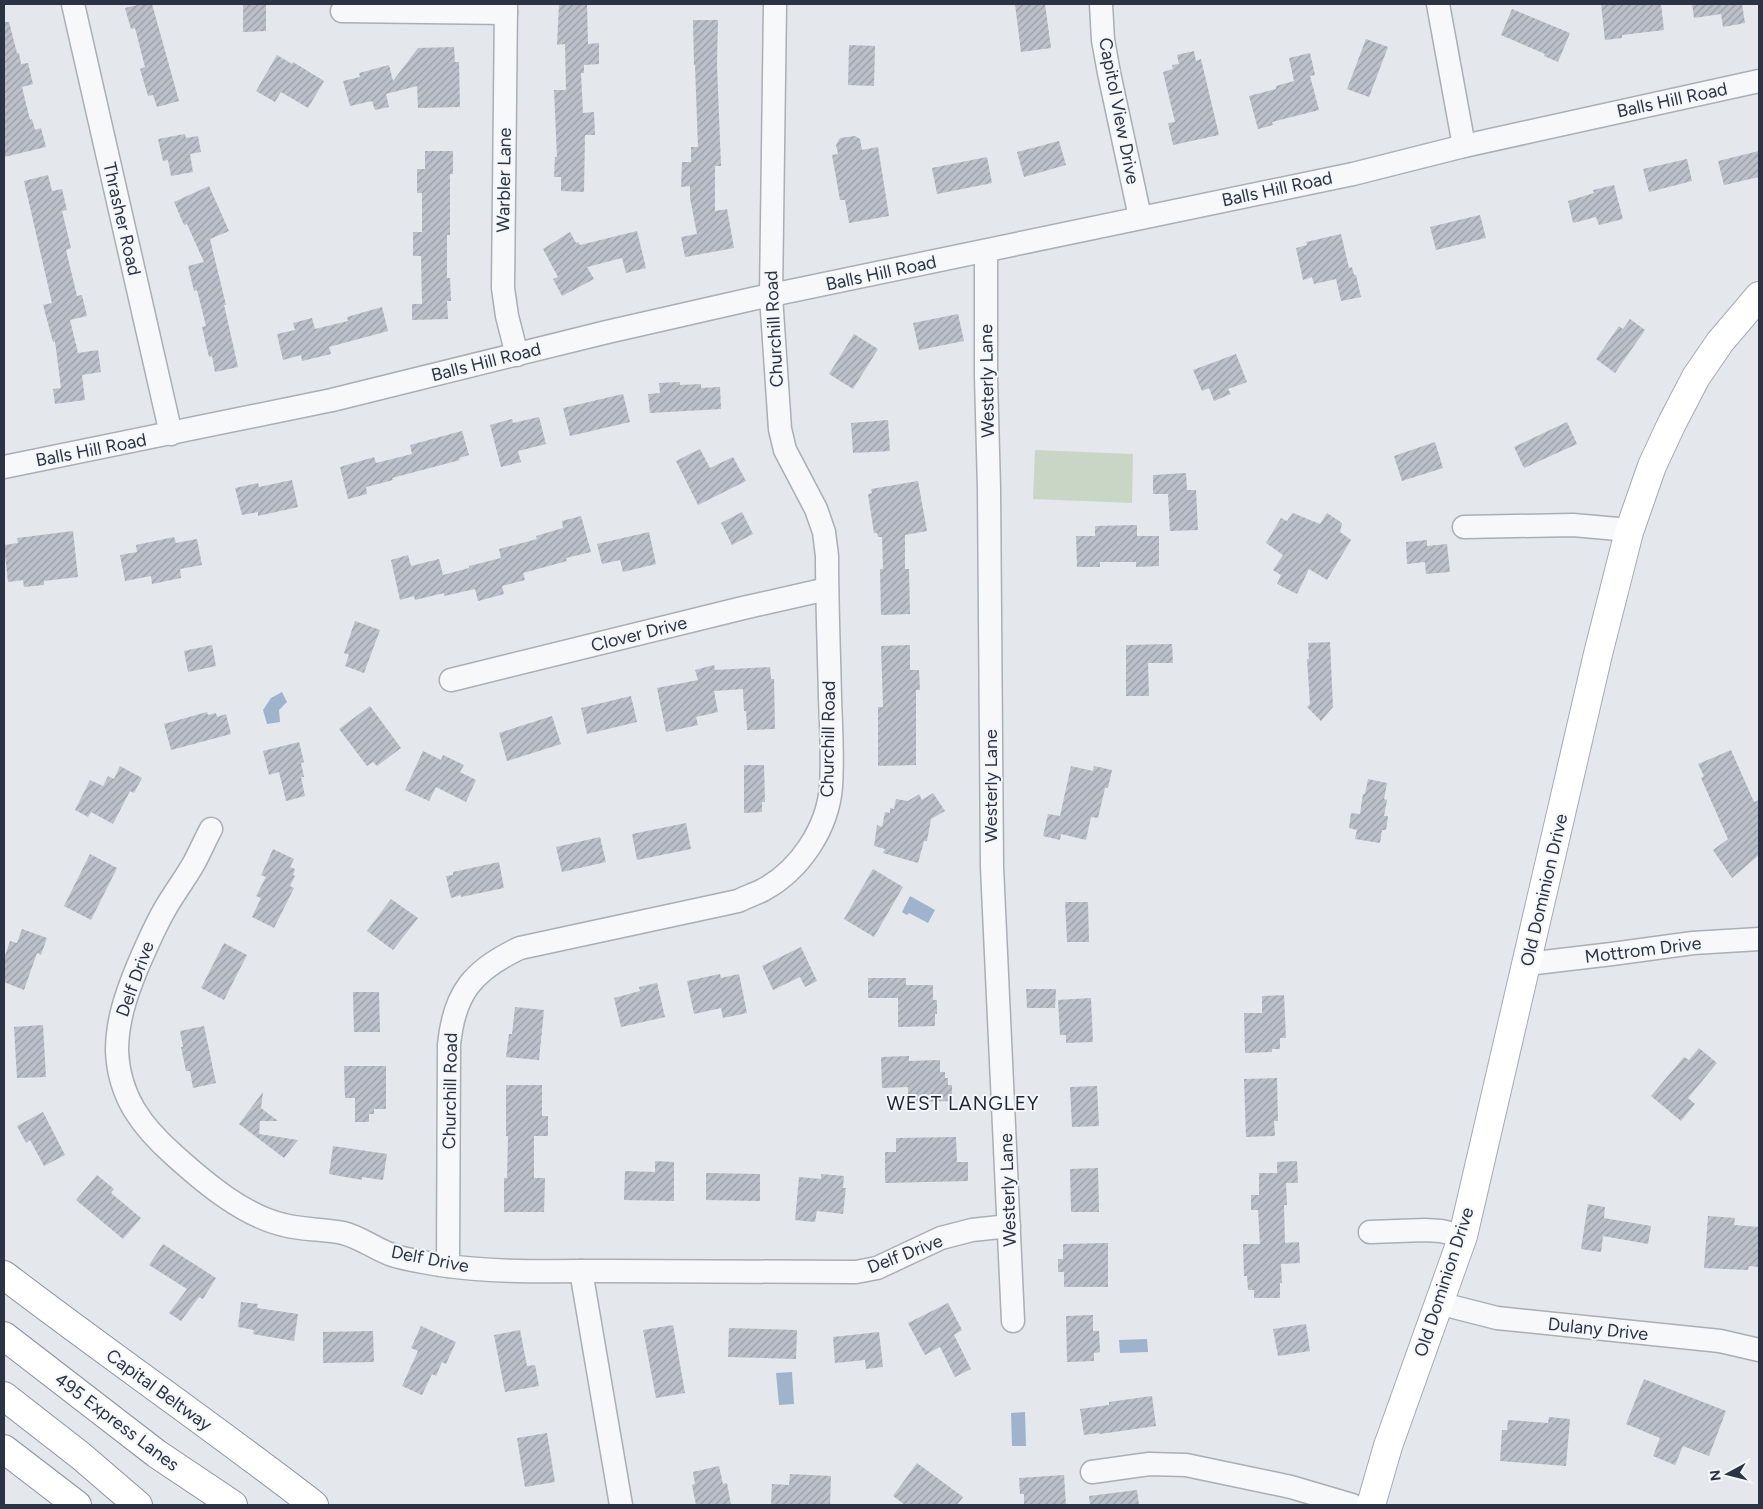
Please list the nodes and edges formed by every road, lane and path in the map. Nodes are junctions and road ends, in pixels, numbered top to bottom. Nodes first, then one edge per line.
1 (73, 4) edge
2 (775, 4) edge
3 (1101, 4) edge
4 (1438, 4) edge
5 (506, 8) edge
6 (342, 11) dead end
7 (1759, 81) edge
8 (1464, 146) junction
9 (1140, 217) junction
10 (986, 251) junction
11 (771, 296) junction
12 (1759, 296) edge
13 (517, 355) junction
14 (171, 434) junction
15 (4, 467) edge
16 (1464, 527) dead end
17 (1629, 532) junction
18 (827, 589) junction
19 (451, 680) dead end
20 (211, 829) dead end
21 (1759, 939) edge
22 (1527, 964) junction
23 (1009, 1226) junction
24 (1370, 1232) dead end
25 (1463, 1236) junction
26 (448, 1266) junction
27 (581, 1271) junction
28 (4, 1275) edge
29 (1438, 1303) junction
30 (1014, 1320) dead end
31 (4, 1336) edge
32 (1759, 1350) edge
33 (4, 1396) edge
34 (4, 1450) edge
35 (1092, 1472) dead end
36 (77, 1505) edge
37 (138, 1505) edge
38 (233, 1505) edge
39 (314, 1505) edge
40 (621, 1505) edge
41 (1352, 1505) edge
42 (1371, 1505) edge

1 - 14 street, Thrasher Road
2 - 11 street, Churchill Road
3 - 9 street, Capitol View Drive
4 - 8 street
5 - 6 street
5 - 13 street, Warbler Lane
7 - 8 street, Balls Hill Road
8 - 9 street, Balls Hill Road
9 - 10 street, Balls Hill Road
10 - 11 street, Balls Hill Road
10 - 23 street, Westerly Lane
11 - 13 street, Balls Hill Road
11 - 18 street, Churchill Road
12 - 17 main road, Old Dominion Drive
13 - 14 street, Balls Hill Road
14 - 15 street, Balls Hill Road
16 - 17 street
17 - 22 main road, Old Dominion Drive
18 - 19 street, Clover Drive
18 - 26 street, Churchill Road
20 - 26 street, Delf Drive
21 - 22 street, Mottrom Drive
22 - 25 main road, Old Dominion Drive
23 - 27 street, Delf Drive
23 - 30 street, Westerly Lane
24 - 25 street
25 - 29 main road, Old Dominion Drive
26 - 27 street, Delf Drive
27 - 40 street
28 - 39 main road, Capital Beltway
29 - 32 street, Dulany Drive
29 - 42 main road, Old Dominion Drive
31 - 38 main road, 495 Express Lanes
33 - 37 main road
34 - 36 main road
35 - 41 street

